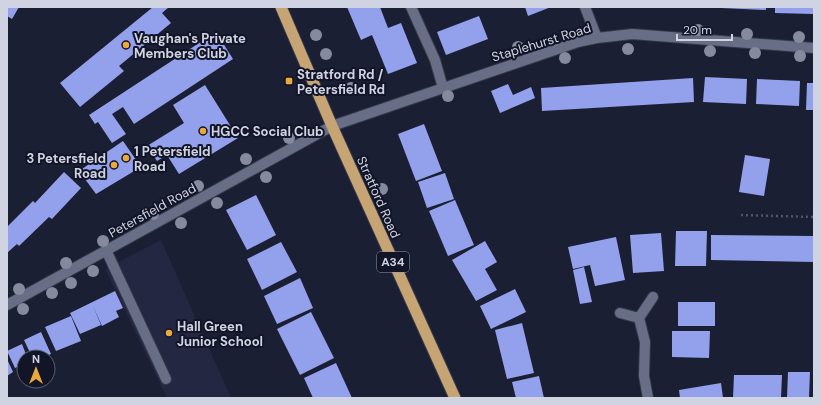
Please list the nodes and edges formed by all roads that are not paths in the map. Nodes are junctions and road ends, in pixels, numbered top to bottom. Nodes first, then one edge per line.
1 (281, 7) edge
2 (411, 7) edge
3 (585, 7) edge
4 (597, 38) junction
5 (814, 48) edge
6 (443, 88) junction
7 (332, 126) junction
8 (106, 250) junction
9 (652, 297) dead end
10 (7, 305) edge
11 (620, 313) dead end
12 (640, 318) junction
13 (166, 379) dead end
14 (455, 398) edge
15 (648, 398) edge

1 - 7 highway, Stratford Road / A34
2 - 6 street
3 - 4 street
4 - 5 street, Staplehurst Road
4 - 6 street, Staplehurst Road
6 - 7 street, Staplehurst Road
7 - 8 street, Petersfield Road
7 - 14 highway, Stratford Road / A34
8 - 10 street, Petersfield Road
8 - 13 street
9 - 12 street
11 - 12 street
12 - 15 street

